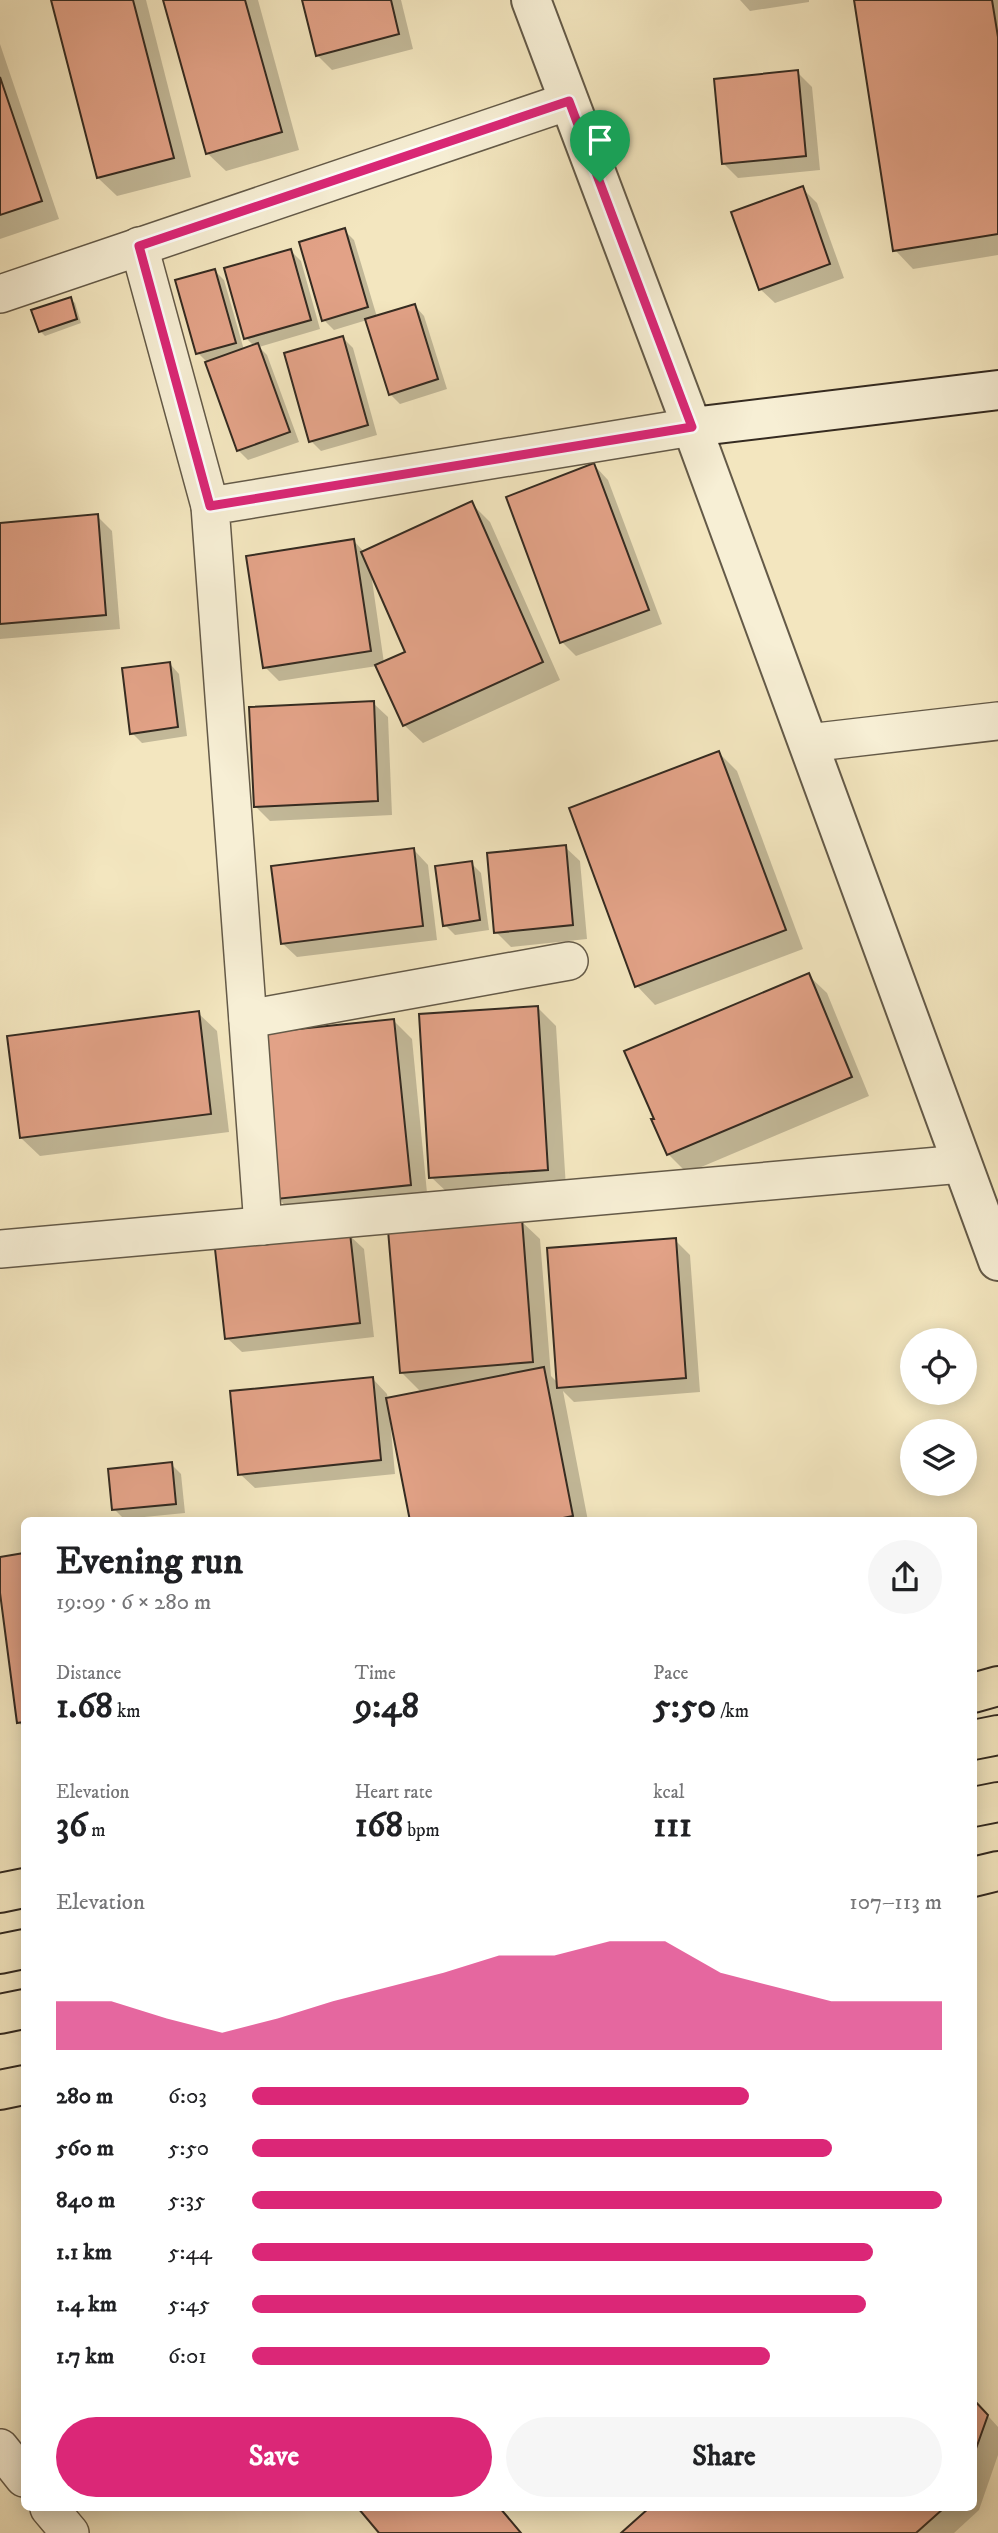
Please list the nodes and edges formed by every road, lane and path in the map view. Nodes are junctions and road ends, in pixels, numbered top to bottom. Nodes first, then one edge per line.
1 (531, 0) edge
2 (569, 101) junction
3 (139, 246) junction
4 (0, 294) edge
5 (998, 390) edge
6 (692, 427) junction
7 (210, 506) junction
8 (998, 721) edge
9 (808, 743) junction
10 (569, 961) dead end
11 (248, 1019) junction
12 (962, 1164) junction
13 (263, 1226) junction
14 (994, 1241) edge
15 (0, 1250) edge
16 (998, 1686) edge
17 (977, 1692) edge
18 (998, 1735) edge
19 (977, 1739) edge
20 (998, 1802) edge
21 (977, 1806) edge
22 (998, 1871) edge
23 (977, 1876) edge
24 (21, 1889) edge
25 (0, 1893) edge
26 (21, 1950) edge
27 (0, 1954) edge
28 (21, 2010) edge
29 (0, 2014) edge
30 (21, 2086) edge
31 (0, 2090) edge
32 (0, 2448) edge
33 (21, 2474) edge
34 (52, 2511) edge
35 (70, 2533) edge

1 - 2 street
2 - 3 street
2 - 6 street
3 - 4 street
3 - 7 street
5 - 6 street
6 - 7 street
6 - 9 street
7 - 11 street
8 - 9 street
9 - 12 street
10 - 11 street
11 - 13 street
12 - 13 street
12 - 14 street
13 - 15 street
16 - 17 highway
18 - 19 highway
20 - 21 highway
22 - 23 highway
24 - 25 highway
26 - 27 highway
28 - 29 highway
30 - 31 highway
32 - 33 street
34 - 35 street

